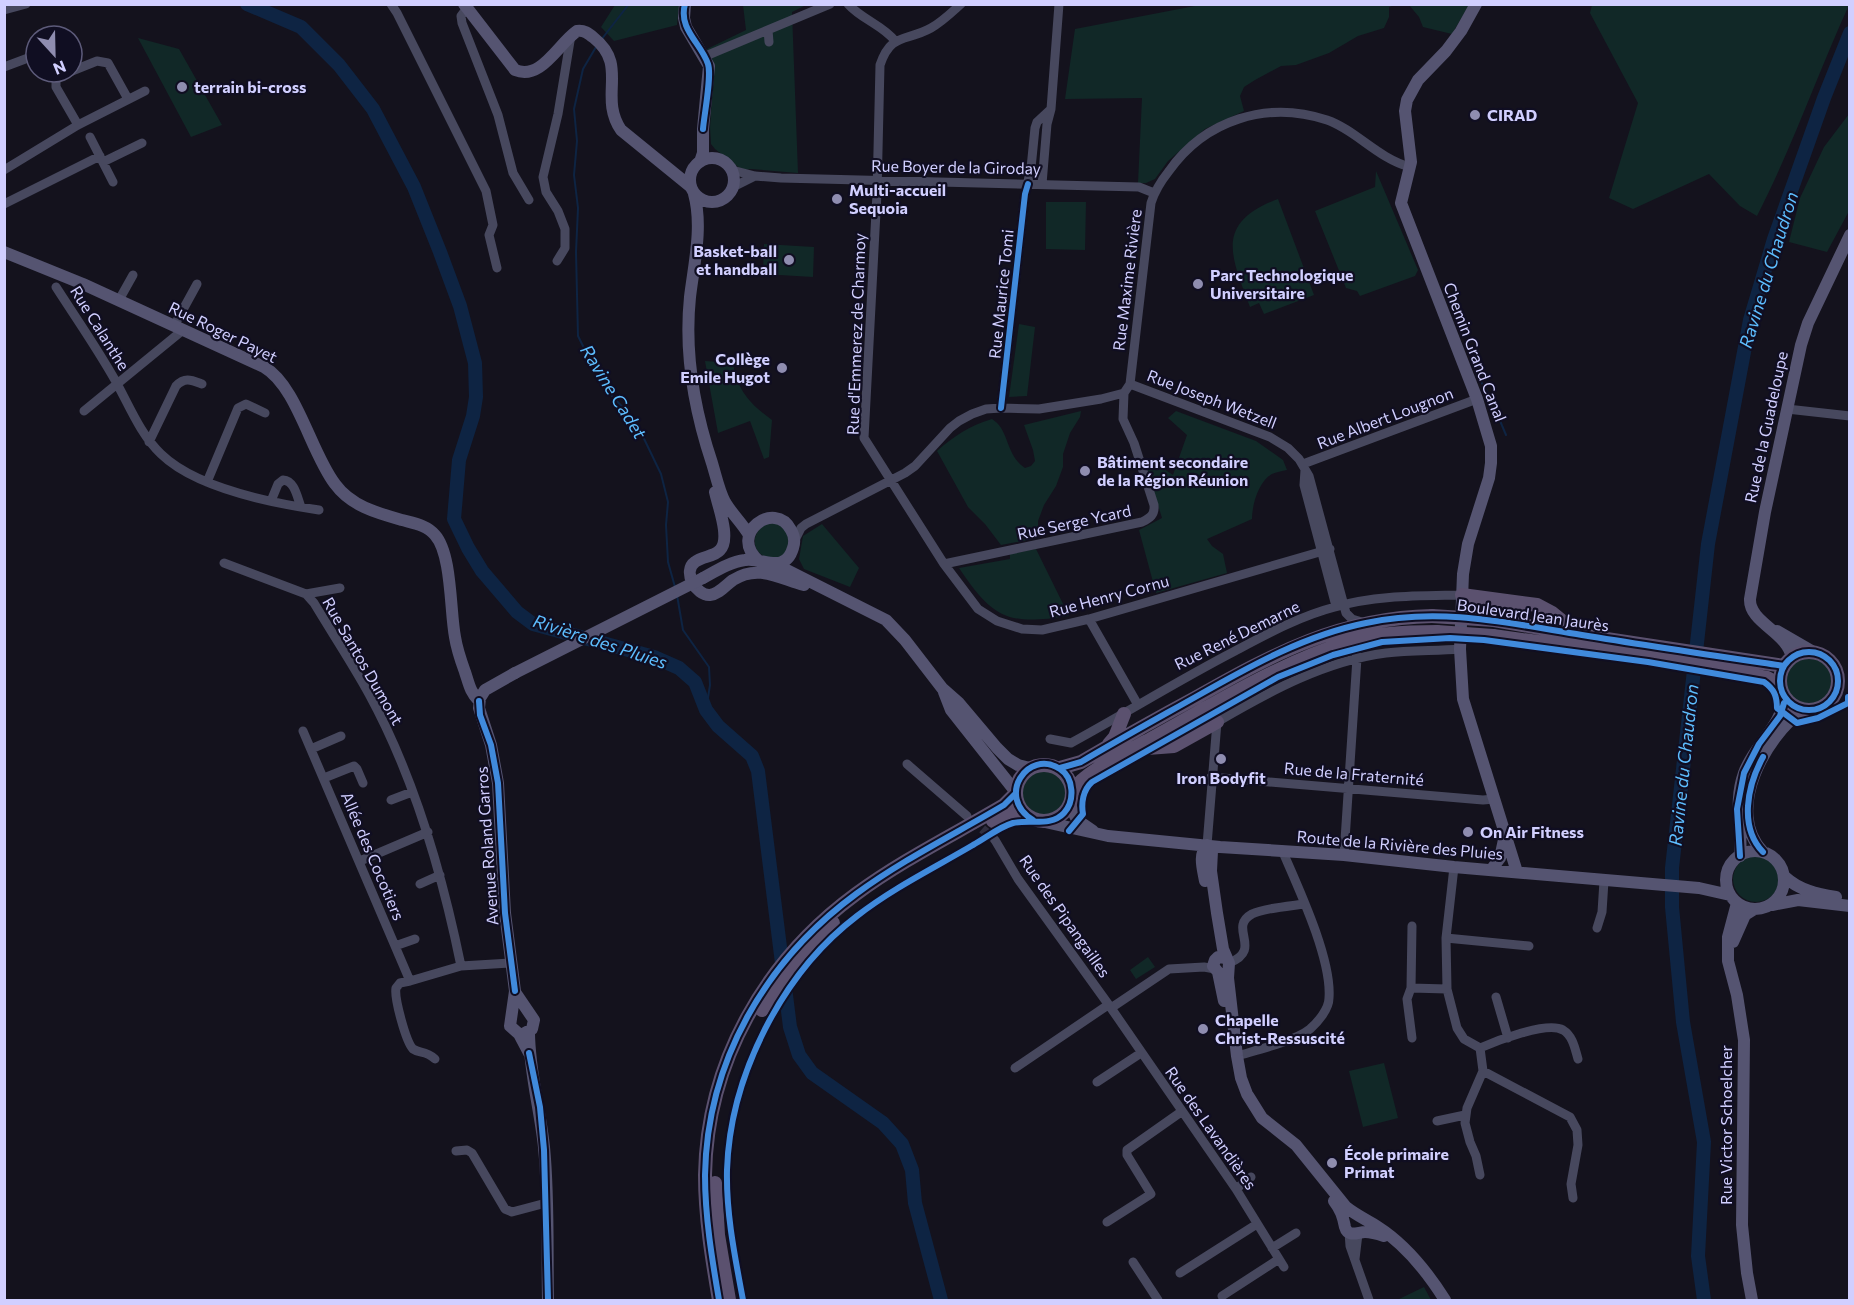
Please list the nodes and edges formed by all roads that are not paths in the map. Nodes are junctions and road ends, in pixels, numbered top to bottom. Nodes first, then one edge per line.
1 (26, 4) edge
2 (391, 4) edge
3 (685, 4) edge
4 (830, 4) edge
5 (848, 4) edge
6 (961, 4) edge
7 (1059, 4) edge
8 (1476, 5) edge
9 (466, 6) edge
10 (807, 9) edge
11 (4, 10) edge
12 (768, 30) junction
13 (571, 35) junction
14 (895, 41) junction
15 (769, 42) dead end
16 (705, 58) junction
17 (24, 60) edge
18 (84, 66) edge
19 (4, 67) edge
20 (56, 84) edge
21 (145, 91) dead end
22 (128, 99) junction
23 (1051, 109) junction
24 (78, 125) junction
25 (703, 129) junction
26 (90, 138) dead end
27 (142, 143) dead end
28 (101, 159) junction
29 (717, 159) junction
30 (697, 166) junction
31 (1410, 167) junction
32 (669, 169) junction
33 (4, 170) edge
34 (732, 171) junction
35 (755, 176) junction
36 (113, 182) dead end
37 (877, 182) junction
38 (1028, 184) junction
39 (1042, 184) junction
40 (733, 187) junction
41 (693, 190) junction
42 (1154, 193) junction
43 (529, 200) dead end
44 (717, 202) junction
45 (4, 204) edge
46 (698, 228) junction
47 (1850, 234) edge
48 (4, 252) edge
49 (557, 261) dead end
50 (497, 268) dead end
51 (132, 275) dead end
52 (197, 284) dead end
53 (56, 287) dead end
54 (119, 300) junction
55 (179, 328) junction
56 (202, 384) dead end
57 (1130, 384) junction
58 (117, 385) junction
59 (1124, 393) junction
60 (1477, 399) junction
61 (1001, 408) junction
62 (1787, 409) junction
63 (84, 411) dead end
64 (265, 413) dead end
65 (1850, 416) edge
66 (150, 442) junction
67 (709, 453) junction
68 (1304, 467) junction
69 (891, 481) junction
70 (207, 482) junction
71 (271, 501) junction
72 (302, 507) junction
73 (319, 510) dead end
74 (741, 522) junction
75 (756, 524) junction
76 (795, 527) junction
77 (749, 537) junction
78 (793, 547) junction
79 (1326, 550) junction
80 (759, 561) junction
81 (224, 563) dead end
82 (775, 564) junction
83 (944, 564) junction
84 (726, 565) junction
85 (807, 579) junction
86 (819, 586) junction
87 (340, 588) dead end
88 (306, 594) junction
89 (1462, 595) junction
90 (1340, 605) junction
91 (1089, 619) junction
92 (1365, 623) junction
93 (1771, 627) junction
94 (1580, 635) junction
95 (1354, 640) junction
96 (1460, 649) junction
97 (1650, 651) junction
98 (1815, 653) junction
99 (1357, 658) junction
100 (1788, 662) junction
101 (1740, 666) junction
102 (1836, 670) junction
103 (466, 674) junction
104 (1850, 675) edge
105 (489, 687) junction
106 (942, 688) junction
107 (1782, 690) junction
108 (1850, 697) edge
109 (1832, 699) junction
110 (479, 700) junction
111 (1138, 705) junction
112 (1803, 710) junction
113 (1124, 714) junction
114 (1786, 716) junction
115 (1216, 722) junction
116 (303, 731) dead end
117 (341, 736) dead end
118 (1050, 739) dead end
119 (1106, 748) junction
120 (311, 749) junction
121 (1132, 749) junction
122 (907, 764) dead end
123 (1030, 768) junction
124 (1060, 768) junction
125 (1211, 777) junction
126 (324, 778) junction
127 (363, 783) dead end
128 (1347, 789) junction
129 (412, 792) junction
130 (1015, 793) junction
131 (1071, 798) junction
132 (1494, 799) junction
133 (391, 800) dead end
134 (1025, 815) junction
135 (968, 816) tunnel mouth
136 (1045, 822) junction
137 (428, 832) junction
138 (1098, 834) junction
139 (1505, 834) junction
140 (995, 841) tunnel mouth
141 (1207, 845) junction
142 (1282, 850) junction
143 (1763, 852) junction
144 (1344, 855) junction
145 (1740, 856) junction
146 (360, 861) junction
147 (1454, 867) junction
148 (1491, 870) junction
149 (1517, 872) junction
150 (440, 875) junction
151 (890, 876) junction
152 (1785, 877) junction
153 (1726, 878) junction
154 (1604, 881) junction
155 (420, 884) dead end
156 (1699, 888) junction
157 (1849, 898) edge
158 (1734, 899) junction
159 (1304, 904) junction
160 (1771, 905) junction
161 (1850, 906) edge
162 (1753, 910) junction
163 (1412, 926) dead end
164 (1597, 928) dead end
165 (1446, 938) junction
166 (415, 939) dead end
167 (395, 946) junction
168 (1529, 946) dead end
169 (1729, 952) junction
170 (511, 963) junction
171 (1219, 965) junction
172 (460, 966) junction
173 (410, 981) junction
174 (1411, 988) junction
175 (1447, 989) junction
176 (515, 991) junction
177 (1496, 997) dead end
178 (1110, 1006) junction
179 (527, 1011) junction
180 (512, 1015) junction
181 (524, 1033) junction
182 (1413, 1038) dead end
183 (1508, 1038) junction
184 (1480, 1048) junction
185 (1141, 1053) junction
186 (1237, 1056) junction
187 (435, 1059) dead end
188 (1578, 1059) dead end
189 (1015, 1068) dead end
190 (1483, 1071) junction
191 (727, 1074) junction
192 (1097, 1082) dead end
193 (1181, 1112) junction
194 (1465, 1115) junction
195 (1437, 1121) dead end
196 (456, 1151) dead end
197 (1480, 1175) dead end
198 (1251, 1177) dead end
199 (1236, 1189) junction
200 (1573, 1198) dead end
201 (546, 1203) junction
202 (1107, 1222) dead end
203 (1257, 1224) junction
204 (1356, 1226) junction
205 (1296, 1233) dead end
206 (1272, 1248) junction
207 (1133, 1262) dead end
208 (1180, 1273) dead end
209 (1222, 1296) dead end
210 (548, 1300) edge
211 (719, 1300) edge
212 (729, 1300) edge
213 (1158, 1300) edge
214 (1369, 1300) edge
215 (1445, 1300) edge
216 (1752, 1300) edge

1 - 11 street
2 - 50 street
3 - 16 main road
4 - 10 street
5 - 14 street
6 - 14 street
7 - 23 street, Rue Maurice Tomi
8 - 31 main road, Chemin Grand Canal
9 - 13 main road
9 - 43 street
10 - 12 street
12 - 15 street
12 - 16 street
13 - 32 main road
13 - 49 street
14 - 37 street, Rue d'Emmerez de Charmoy
16 - 25 main road
17 - 19 street
18 - 22 street
20 - 24 street
21 - 22 street
22 - 24 street
23 - 38 street, Rue Maurice Tomi
23 - 39 street, Rue Maurice Tomi
24 - 33 street
25 - 29 main road
25 - 30 main road
26 - 28 street
27 - 28 street
28 - 36 street
28 - 45 street
29 - 30 main road
29 - 34 main road
30 - 32 main road
30 - 41 main road
31 - 42 street, Rue Maxime Rivière
31 - 60 main road, Chemin Grand Canal
32 - 41 main road
34 - 35 street, Rue Boyer de la Giroday
34 - 40 main road
35 - 37 street, Rue Boyer de la Giroday
35 - 40 street, Rue Boyer de la Giroday
37 - 38 street, Rue Boyer de la Giroday
37 - 69 street, Rue d'Emmerez de Charmoy
38 - 39 street, Rue Boyer de la Giroday
38 - 61 street, Rue Maurice Tomi
39 - 42 street, Rue Boyer de la Giroday
40 - 44 main road
41 - 44 main road
41 - 46 main road
42 - 57 street, Rue Maxime Rivière
44 - 46 main road
46 - 67 main road
47 - 62 main road, Rue de la Guadeloupe
48 - 54 main road, Rue Roger Payet
51 - 54 street
52 - 55 street
53 - 58 street, Rue Calanthe
54 - 55 main road, Rue Roger Payet
55 - 58 street
55 - 103 main road, Rue Roger Payet
56 - 66 street
57 - 59 street
57 - 68 street, Rue Joseph Wetzell
58 - 63 street
58 - 66 street, Rue Calanthe
59 - 61 street
59 - 83 street, Rue Serge Ycard
60 - 68 street, Rue Albert Lougnon
60 - 89 main road, Chemin Grand Canal
61 - 69 street
62 - 65 street
62 - 93 main road, Rue de la Guadeloupe
64 - 70 street
66 - 70 street, Rue Calanthe
67 - 74 main road
67 - 86 main road
68 - 79 street
69 - 76 street
69 - 83 street, Rue Henry Cornu
70 - 71 street, Rue Calanthe
71 - 72 street, Rue Calanthe
71 - 72 street
72 - 73 street, Rue Calanthe
74 - 75 main road
74 - 77 main road
75 - 76 main road
75 - 77 main road
76 - 78 main road
77 - 80 main road
77 - 84 main road
78 - 82 main road
78 - 85 main road
79 - 90 street
79 - 91 street, Rue Henry Cornu
80 - 82 main road
80 - 84 main road
81 - 88 street, Rue Santos Dumont
82 - 85 main road
83 - 91 street, Rue Henry Cornu
84 - 105 main road, bridge
85 - 86 main road
86 - 106 main road
87 - 88 street
88 - 129 street, Rue Santos Dumont
89 - 90 street, Rue René Demarne
89 - 94 main road
89 - 96 main road, Chemin Grand Canal
90 - 92 street
90 - 111 street, Rue René Demarne
91 - 111 street
92 - 94 main road, Boulevard Jean Jaurès, bridge
92 - 119 main road, Boulevard Jean Jaurès
93 - 98 main road, Rue de la Guadeloupe
93 - 100 main road, Rue de la Guadeloupe
94 - 97 main road, Boulevard Jean Jaurès
95 - 97 main road, Boulevard Jean Jaurès, bridge
95 - 99 street
95 - 121 main road, Boulevard Jean Jaurès
96 - 99 street
96 - 132 main road, Chemin Grand Canal
97 - 101 main road, Boulevard Jean Jaurès
98 - 100 main road
98 - 102 main road
99 - 115 street
99 - 128 street
100 - 101 main road, Boulevard Jean Jaurès
100 - 107 main road
101 - 107 main road, Boulevard Jean Jaurès
102 - 104 main road
102 - 109 main road
103 - 105 main road
103 - 110 main road, Rue Roger Payet
105 - 110 main road
106 - 123 main road
106 - 130 main road
107 - 112 main road
107 - 114 main road
108 - 109 main road
109 - 112 main road
110 - 170 main road, Avenue Roland Garros
111 - 113 street, Rue René Demarne
112 - 114 main road
113 - 118 street, Rue René Demarne
113 - 119 main road
114 - 143 main road
114 - 145 main road
115 - 121 main road
115 - 125 street
116 - 120 street, Allée des Cocotiers
117 - 120 street
119 - 124 main road, Boulevard Jean Jaurès
120 - 126 street, Allée des Cocotiers
121 - 131 main road, Boulevard Jean Jaurès
122 - 135 street
123 - 124 main road
123 - 130 main road
124 - 131 main road
125 - 128 street, Rue de la Fraternité
125 - 141 street
126 - 127 street, Allée des Cocotiers
126 - 146 street, Allée des Cocotiers
128 - 132 street, Rue de la Fraternité
128 - 144 street
129 - 133 street
129 - 137 street, Rue Santos Dumont
130 - 134 main road
130 - 151 main road
131 - 136 main road
131 - 138 main road
132 - 139 main road, Chemin Grand Canal
134 - 136 main road
134 - 151 main road
136 - 138 main road
137 - 146 street
137 - 150 street, Rue Santos Dumont
138 - 141 main road, Route de la Rivière des Pluies
139 - 148 main road
139 - 149 main road, Chemin Grand Canal
140 - 178 street, Rue des Pipangailles
141 - 142 main road, Route de la Rivière des Pluies
141 - 171 main road
142 - 144 main road, Route de la Rivière des Pluies
142 - 159 street
143 - 145 main road
143 - 152 main road
144 - 147 main road, Route de la Rivière des Pluies
145 - 153 main road
146 - 167 street, Allée des Cocotiers
147 - 148 main road, Route de la Rivière des Pluies
147 - 165 street
148 - 149 main road, Route de la Rivière des Pluies
149 - 154 main road, Route de la Rivière des Pluies
150 - 155 street
150 - 172 street, Rue Santos Dumont
151 - 191 main road
152 - 157 main road
152 - 160 main road
153 - 156 main road, Route de la Rivière des Pluies
153 - 158 main road
154 - 156 main road, Route de la Rivière des Pluies
154 - 164 street
156 - 158 main road, Route de la Rivière des Pluies
158 - 162 main road
158 - 169 main road, Rue Victor Schoelcher
159 - 171 street
159 - 186 street
160 - 161 main road
160 - 162 main road
162 - 169 main road
163 - 174 street
165 - 168 street
165 - 175 street
166 - 167 street, Allée des Cocotiers
167 - 173 street, Allée des Cocotiers
169 - 216 main road, Rue Victor Schoelcher
170 - 172 street
170 - 176 main road, Avenue Roland Garros
171 - 178 street
171 - 186 main road
171 - 204 main road
172 - 173 street
173 - 187 street
174 - 175 street
174 - 182 street
175 - 184 street
176 - 179 main road, Avenue Roland Garros
176 - 180 main road, Avenue Roland Garros
177 - 183 street
178 - 185 street, Rue des Lavandières
178 - 189 street
179 - 180 main road
179 - 181 main road, Avenue Roland Garros
180 - 181 main road, Avenue Roland Garros
181 - 201 main road, Avenue Roland Garros
183 - 184 street
183 - 188 street
184 - 190 street
185 - 192 street
185 - 193 street, Rue des Lavandières
186 - 204 main road
190 - 194 street
190 - 200 street
191 - 211 main road
191 - 212 main road
193 - 199 street, Rue des Lavandières
193 - 202 street
194 - 195 street
194 - 197 street
196 - 201 street
198 - 199 street
199 - 203 street, Rue des Lavandières
201 - 210 main road, Avenue Roland Garros
203 - 206 street, Rue des Lavandières
203 - 208 street
204 - 214 street
204 - 215 main road
205 - 206 street
206 - 209 street, Rue des Lavandières
207 - 213 street

